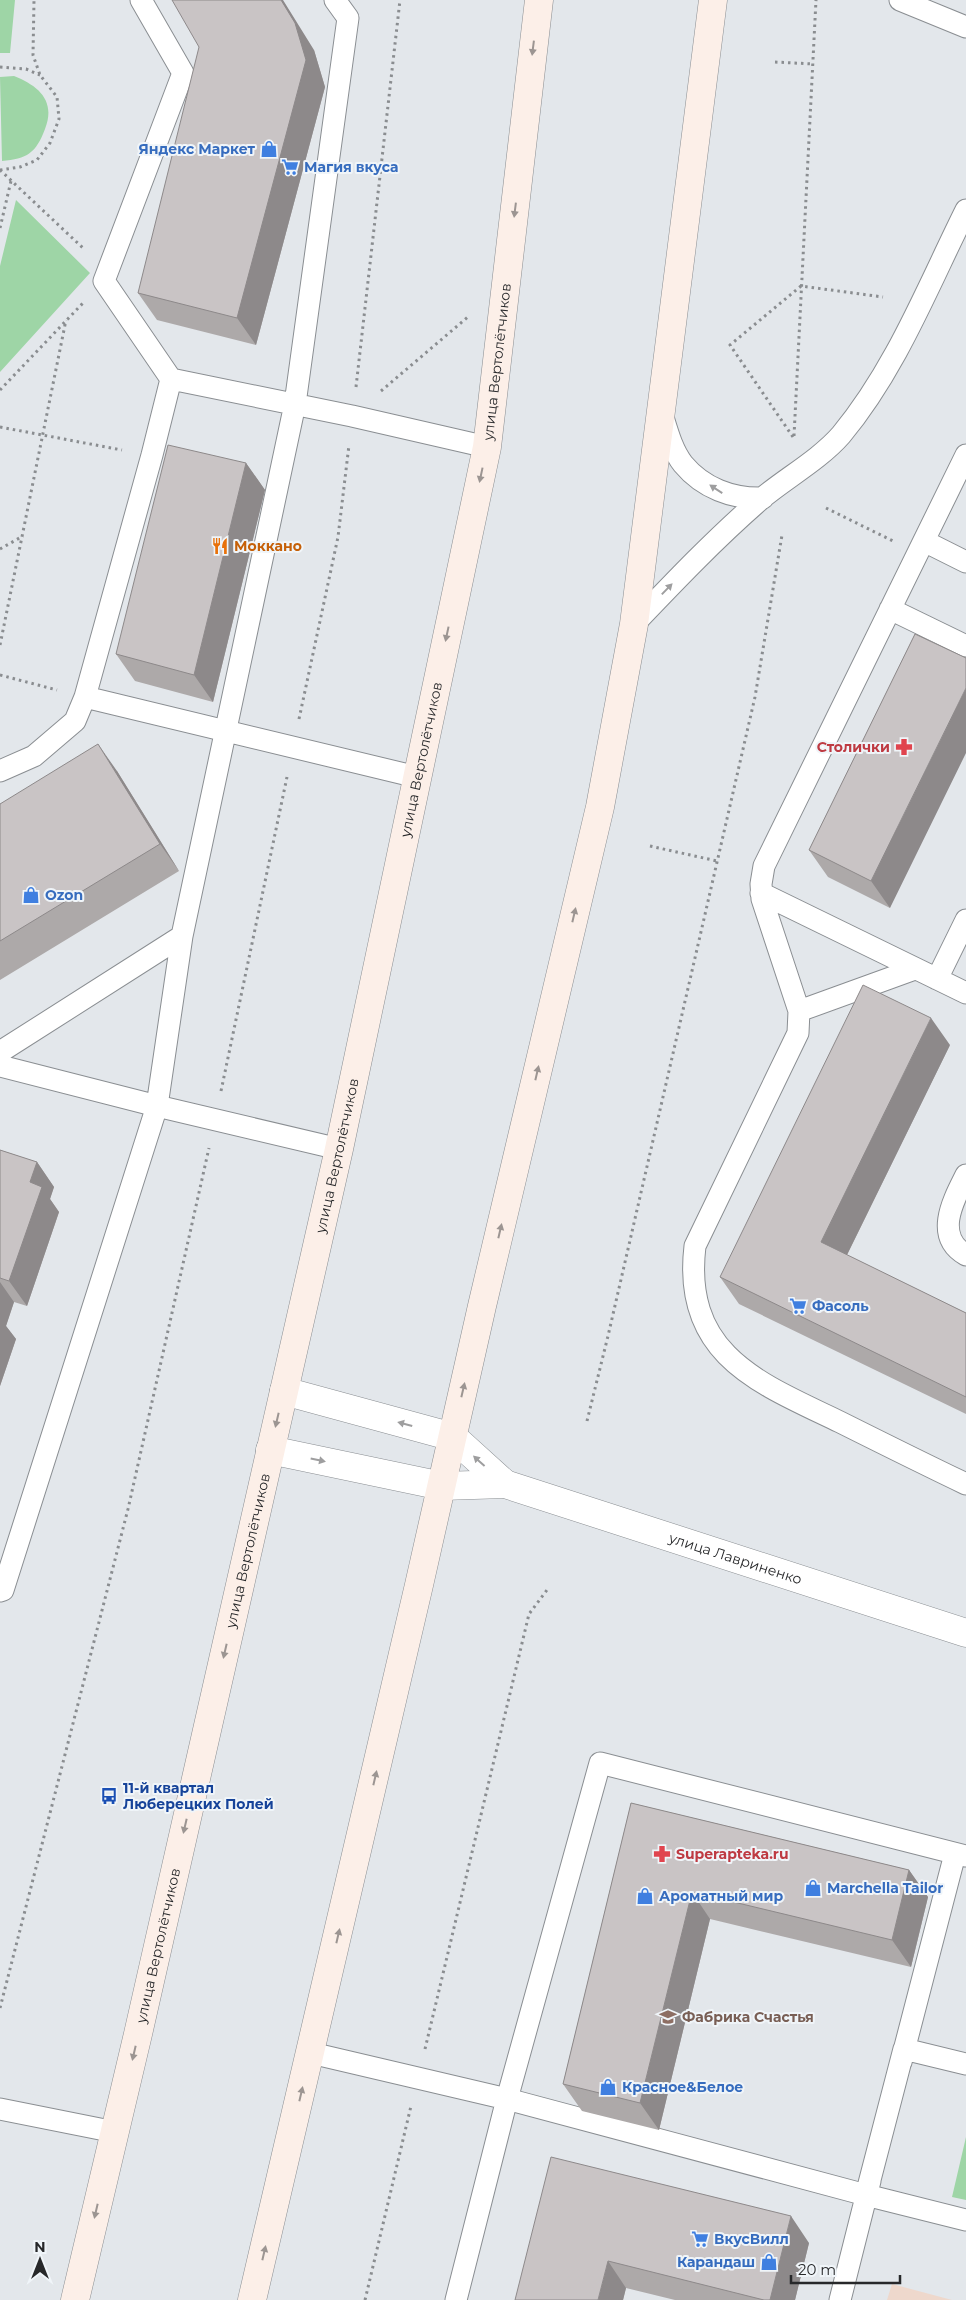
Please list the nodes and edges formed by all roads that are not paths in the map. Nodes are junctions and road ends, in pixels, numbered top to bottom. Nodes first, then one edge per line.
1 (141, 0) edge
2 (335, 0) edge
3 (539, 0) edge
4 (713, 0) edge
5 (900, 0) edge
6 (966, 27) edge
7 (966, 210) edge
8 (171, 379) junction
9 (295, 404) junction
10 (661, 410) junction
11 (487, 447) junction
12 (966, 456) edge
13 (762, 498) junction
14 (921, 547) junction
15 (966, 562) edge
16 (890, 609) junction
17 (634, 624) junction
18 (966, 646) edge
19 (85, 697) junction
20 (226, 731) junction
21 (0, 771) edge
22 (417, 777) junction
23 (761, 894) junction
24 (966, 920) edge
25 (182, 936) junction
26 (915, 969) junction
27 (937, 979) junction
28 (966, 993) edge
29 (799, 1011) junction
30 (0, 1052) edge
31 (0, 1066) edge
32 (157, 1106) junction
33 (339, 1149) junction
34 (966, 1174) edge
35 (966, 1255) edge
36 (284, 1391) junction
37 (452, 1437) junction
38 (270, 1450) junction
39 (505, 1484) junction
40 (966, 1484) edge
41 (442, 1486) junction
42 (0, 1591) edge
43 (966, 1633) edge
44 (961, 1855) edge
45 (904, 2049) junction
46 (311, 2053) junction
47 (966, 2064) edge
48 (507, 2099) junction
49 (0, 2109) edge
50 (115, 2132) junction
51 (866, 2195) junction
52 (966, 2220) edge
53 (75, 2300) edge
54 (252, 2300) edge
55 (456, 2300) edge
56 (840, 2300) edge

1 - 8 lane
2 - 9 lane
3 -> 11 main road, улица Вертолётчиков
4 - 10 main road
5 - 6 lane
7 - 13 lane
8 - 9 lane
8 - 19 lane
9 - 11 lane
9 - 20 lane
13 -> 10 lane
10 - 17 main road
11 -> 22 main road, улица Вертолётчиков
12 - 14 lane
17 -> 13 lane
14 - 15 lane
14 - 16 lane
16 - 18 lane
16 - 23 lane
37 -> 17 main road
19 - 20 lane
19 - 21 lane
20 - 22 lane
20 - 25 lane
22 - 33 main road, улица Вертолётчиков
23 - 26 lane
23 - 29 lane
24 - 27 lane
25 - 30 lane
25 - 32 lane
26 - 27 lane
26 - 29 lane
27 - 28 lane
29 - 40 lane
31 - 32 lane
32 - 33 lane
32 - 42 lane
33 - 36 main road, улица Вертолётчиков
34 - 35 lane
37 -> 36 street
36 -> 38 main road, улица Вертолётчиков
39 -> 37 street, улица Лавриненко
37 - 41 main road
38 -> 41 street, улица Лавриненко
38 -> 50 main road, улица Вертолётчиков
39 - 41 street, улица Лавриненко
39 - 43 street, улица Лавриненко
46 -> 41 main road
44 - 45 lane
44 - 48 lane
45 - 47 lane
45 - 51 lane
46 - 48 lane
54 -> 46 main road
48 - 51 lane
48 - 55 lane
49 - 50 lane
50 -> 53 main road, улица Вертолётчиков
51 - 52 lane
51 - 56 lane

